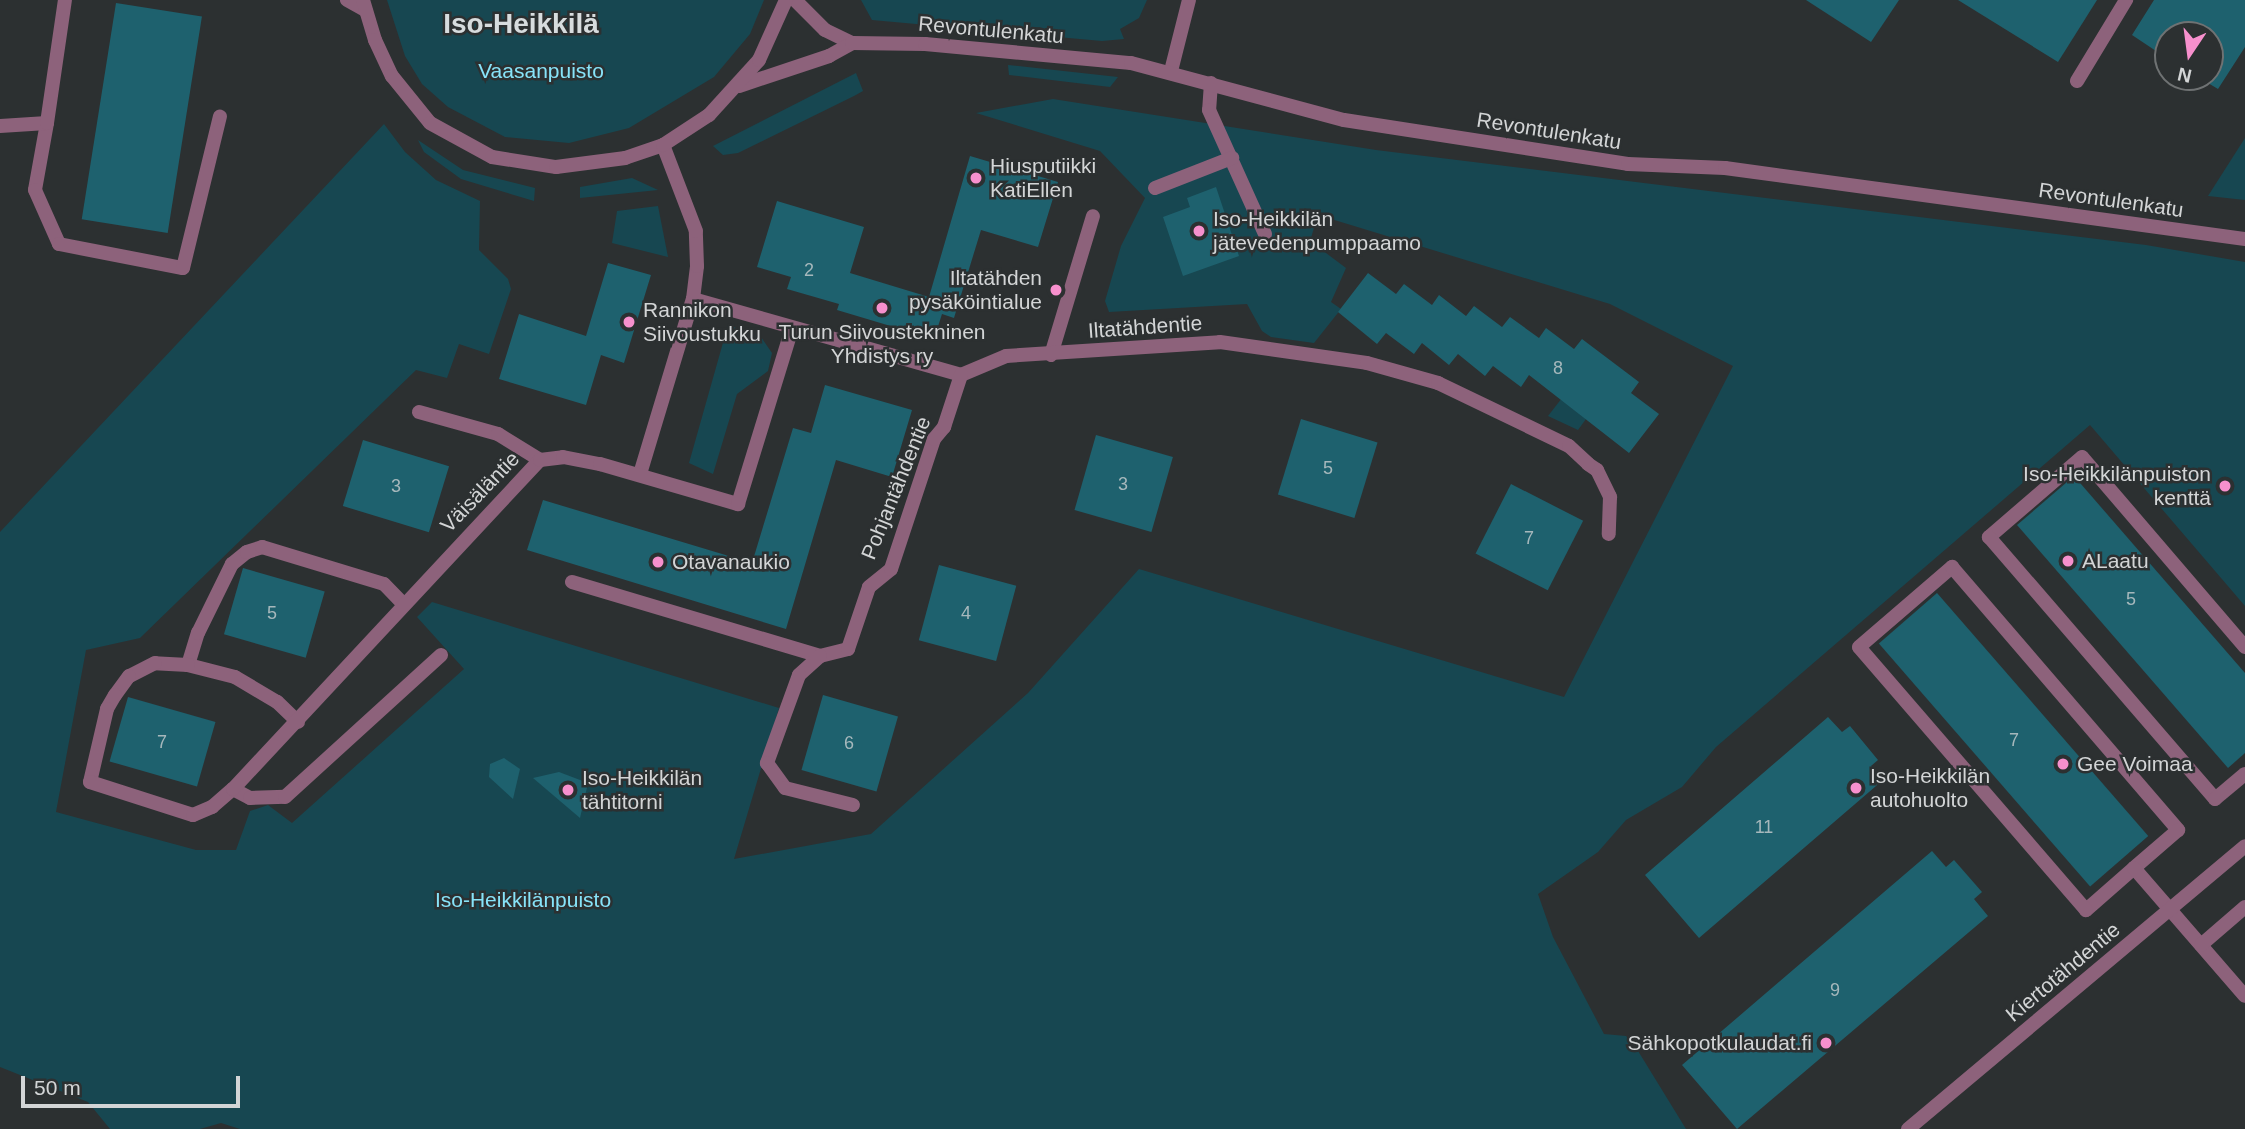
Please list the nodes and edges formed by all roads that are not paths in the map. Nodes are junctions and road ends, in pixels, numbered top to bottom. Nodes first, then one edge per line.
1 (65, 0) edge
2 (347, 0) edge
3 (786, 0) edge
4 (794, 0) edge
5 (1189, 0) edge
6 (2126, 0) edge
7 (364, 5) edge
8 (852, 43) junction
9 (1171, 71) junction
10 (2077, 81) dead end
11 (1211, 83) junction
12 (739, 86) junction
13 (220, 116) dead end
14 (47, 123) junction
15 (0, 126) edge
16 (663, 145) junction
17 (1232, 158) junction
18 (1155, 188) dead end
19 (1093, 216) dead end
20 (1265, 234) dead end
21 (2245, 239) edge
22 (693, 299) junction
23 (792, 328) junction
24 (1051, 355) junction
25 (961, 375) junction
26 (419, 412) dead end
27 (540, 460) junction
28 (640, 474) junction
29 (1609, 534) dead end
30 (572, 582) dead end
31 (403, 604) junction
32 (2245, 647) edge
33 (441, 655) dead end
34 (820, 656) junction
35 (188, 665) junction
36 (298, 722) junction
37 (2245, 774) edge
38 (233, 789) junction
39 (853, 805) dead end
40 (2245, 846) edge
41 (2134, 868) junction
42 (2245, 907) edge
43 (2170, 909) junction
44 (2201, 945) junction
45 (2245, 996) edge
46 (1908, 1129) edge

1 - 14 street
2 - 7 street
3 - 12 street
4 - 8 street, Revontulenkatu
5 - 9 street
6 - 10 street
7 - 16 street
8 - 9 street, Revontulenkatu
8 - 12 street, Revontulenkatu
9 - 11 street, Revontulenkatu
11 - 17 street
11 - 21 street, Revontulenkatu
12 - 16 street
13 - 14 street
14 - 15 street
16 - 22 street
17 - 18 street
17 - 20 street
19 - 24 street
22 - 23 street
22 - 28 street
23 - 25 street
23 - 28 street
24 - 25 street, Iltatähdentie
24 - 29 street, Iltatähdentie
25 - 34 street, Pohjantähdentie
26 - 27 street
27 - 28 street, Väisäläntie
27 - 31 street, Väisäläntie
30 - 34 street
31 - 35 street
31 - 36 street, Väisäläntie
32 - 37 street
33 - 38 street
34 - 39 street
35 - 36 street
35 - 38 street, Väisäläntie
36 - 38 street, Väisäläntie
40 - 43 street, Kiertotähdentie
41 - 41 street
41 - 43 street
42 - 44 street
43 - 44 street
43 - 46 street, Kiertotähdentie
44 - 45 street

